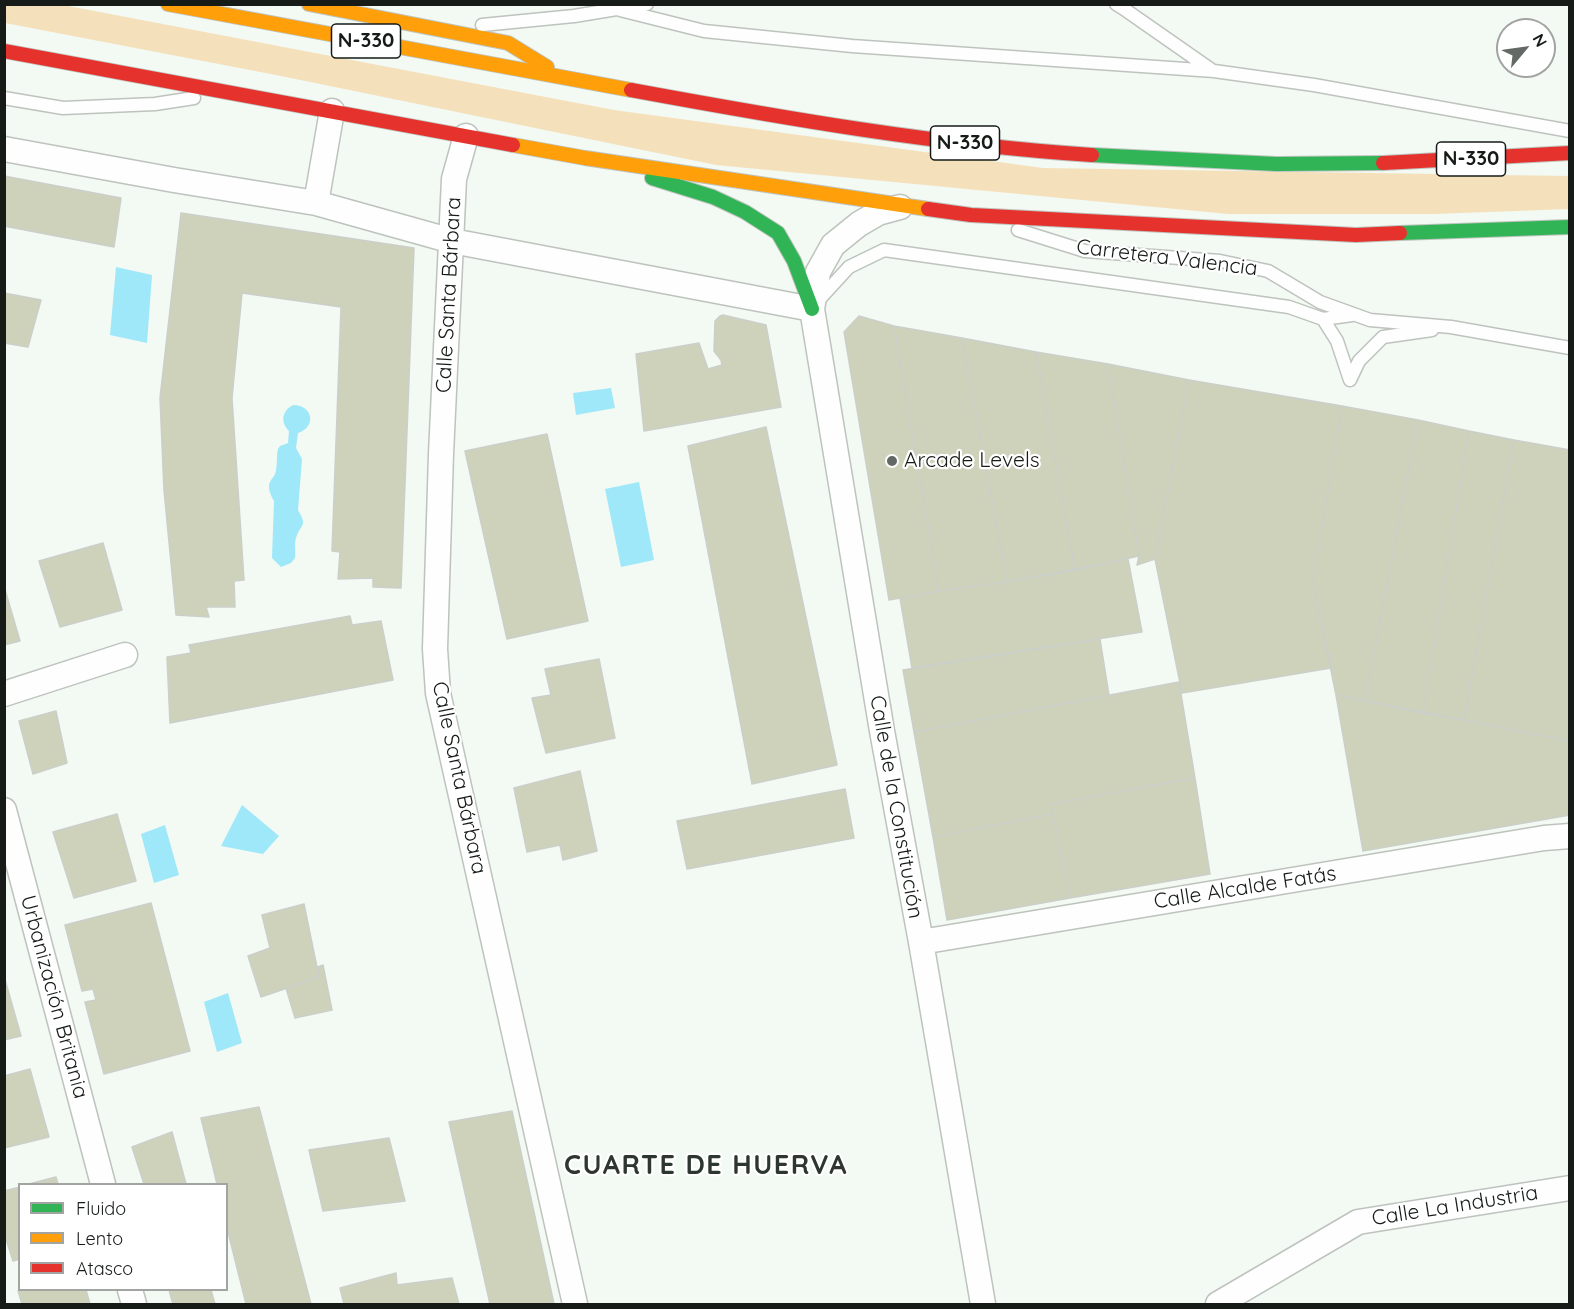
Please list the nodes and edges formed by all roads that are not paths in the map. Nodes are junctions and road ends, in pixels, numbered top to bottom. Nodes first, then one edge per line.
1 (168, 4) edge
2 (309, 4) edge
3 (647, 4) edge
4 (1116, 4) edge
5 (620, 10) junction
6 (439, 29) junction
7 (4, 51) edge
8 (1214, 71) junction
9 (563, 77) junction
10 (227, 92) junction
11 (4, 98) edge
12 (332, 111) junction
13 (1569, 131) edge
14 (466, 136) junction
15 (4, 149) edge
16 (1569, 153) edge
17 (585, 158) junction
18 (316, 203) junction
19 (908, 205) junction
20 (971, 215) junction
21 (1569, 227) edge
22 (452, 241) junction
23 (812, 309) junction
24 (1355, 315) junction
25 (1323, 319) junction
26 (1451, 327) junction
27 (1569, 348) edge
28 (125, 655) dead end
29 (4, 694) edge
30 (4, 810) edge
31 (1569, 836) edge
32 (921, 942) junction
33 (102, 1183) edge
34 (1569, 1188) edge
35 (575, 1305) edge
36 (983, 1305) edge
37 (1218, 1305) edge

1 - 9 main road, N-330
2 - 6 main road
3 - 5 lane
4 - 8 lane
5 - 6 lane
5 - 8 lane
6 - 9 main road
7 - 10 main road
8 - 13 lane
9 - 16 main road, N-330
10 - 11 lane
10 - 12 main road
12 - 14 main road
12 - 18 street
14 - 17 main road
14 - 22 street, Calle Santa Bárbara
15 - 18 street
17 - 19 main road
17 - 23 main road, Calle de la Constitución
18 - 22 street
19 - 20 main road
19 - 23 street, Calle de la Constitución
20 - 21 main road
20 - 24 lane, Carretera Valencia
22 - 23 street
22 - 35 street, Calle Santa Bárbara
23 - 25 lane
23 - 32 street, Calle de la Constitución
24 - 25 lane
24 - 26 lane, Carretera Valencia
25 - 26 lane
26 - 27 lane, Carretera Valencia
28 - 29 street
30 - 33 street, Urbanización Britania
31 - 32 street, Calle Alcalde Fatás
32 - 36 street, Calle de la Constitución
34 - 37 street, Calle La Industria

